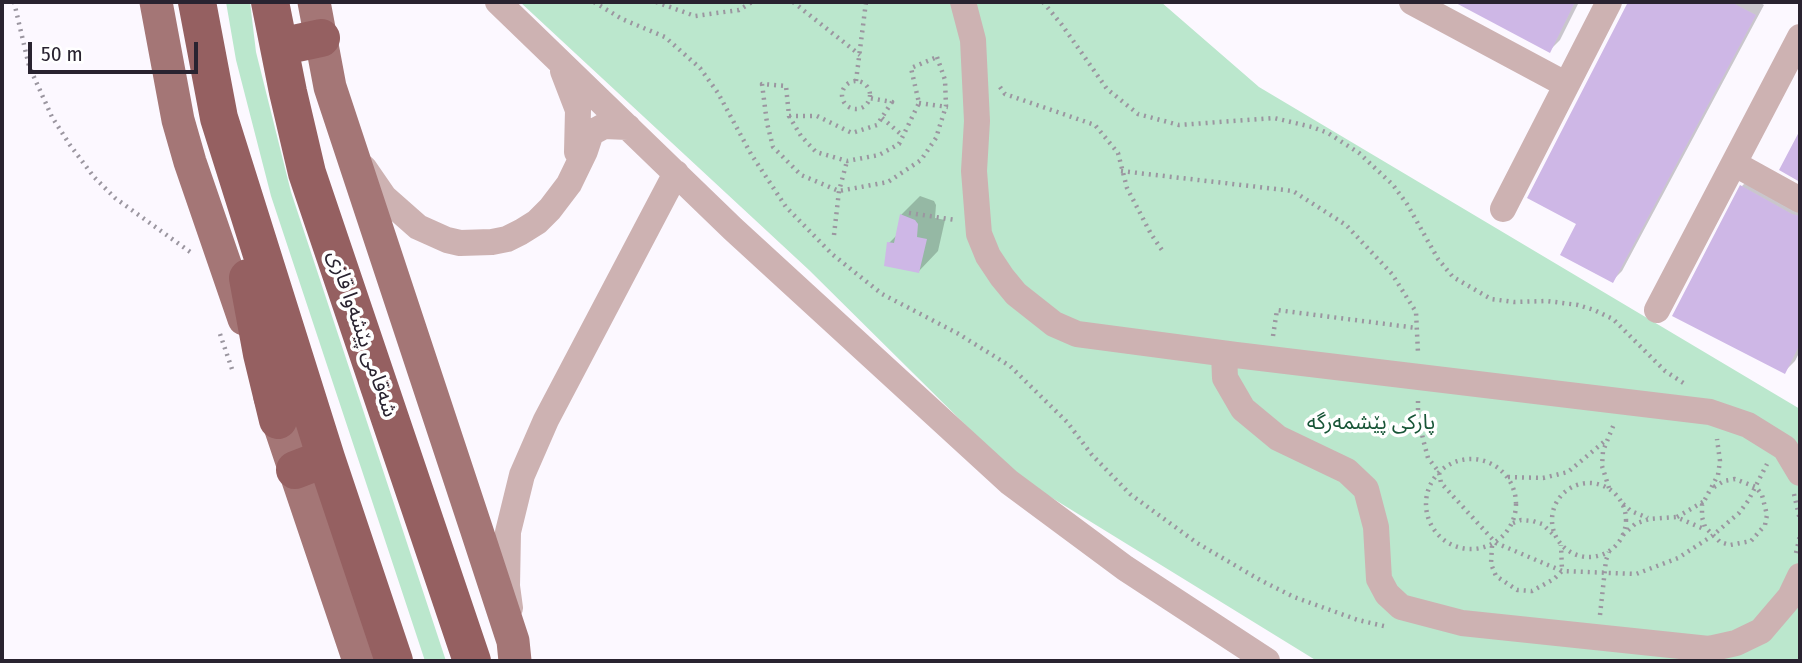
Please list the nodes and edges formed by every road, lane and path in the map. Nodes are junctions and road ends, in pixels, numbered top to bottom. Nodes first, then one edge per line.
1 (14, 2) edge
2 (197, 2) edge
3 (270, 2) edge
4 (314, 2) edge
5 (498, 2) edge
6 (594, 2) edge
7 (656, 2) edge
8 (752, 2) edge
9 (793, 2) edge
10 (866, 2) edge
11 (963, 2) edge
12 (1043, 2) edge
13 (1412, 2) edge
14 (1609, 2) edge
15 (156, 4) edge
16 (1800, 37) edge
17 (321, 38) junction
18 (279, 47) junction
19 (860, 55) junction
20 (973, 55) junction
21 (558, 60) junction
22 (856, 81) junction
23 (1565, 84) junction
24 (869, 98) junction
25 (919, 103) junction
26 (946, 106) junction
27 (976, 111) junction
28 (789, 116) junction
29 (219, 118) junction
30 (881, 118) junction
31 (342, 123) junction
32 (628, 127) junction
33 (903, 136) junction
34 (847, 161) junction
35 (1735, 164) junction
36 (577, 167) junction
37 (676, 173) junction
38 (839, 191) junction
39 (1800, 200) edge
40 (1503, 209) dead end
41 (909, 213) dead end
42 (978, 224) junction
43 (834, 235) dead end
44 (1164, 253) dead end
45 (194, 254) dead end
46 (1657, 310) dead end
47 (1417, 328) dead end
48 (1224, 354) junction
49 (1270, 359) junction
50 (1696, 399) junction
51 (1638, 404) junction
52 (278, 420) junction
53 (1605, 440) junction
54 (1773, 440) junction
55 (311, 464) junction
56 (1800, 473) edge
57 (1507, 477) junction
58 (1714, 486) junction
59 (1756, 487) junction
60 (1609, 489) junction
61 (1620, 500) junction
62 (1704, 501) junction
63 (1676, 517) junction
64 (1649, 519) junction
65 (1512, 523) junction
66 (1710, 534) junction
67 (1800, 535) edge
68 (1622, 536) junction
69 (1559, 540) junction
70 (1492, 545) junction
71 (1609, 552) junction
72 (1798, 567) edge
73 (1390, 627) dead end
74 (514, 651) edge
75 (359, 661) edge
76 (394, 661) edge
77 (472, 661) edge
78 (1267, 661) edge

1 - 45 path
2 - 29 highway
3 - 18 highway, شەقامی پێشەوا قازی
4 - 17 main road
5 - 21 street
6 - 73 path
7 - 8 path
9 - 19 path
10 - 19 path
11 - 20 street
12 - 50 path
13 - 23 street
14 - 23 street
15 - 52 main road
16 - 35 street
17 - 18 highway
17 - 31 main road
18 - 77 highway, شەقامی پێشەوا قازی
19 - 22 path
20 - 27 street
20 - 44 path
21 - 32 street
21 - 36 street
22 - 24 path
22 - 24 path
23 - 40 street
24 - 30 path
25 - 26 path
25 - 26 path
25 - 33 path
26 - 27 path
26 - 38 path
27 - 42 street
28 - 30 path
28 - 34 path
28 - 38 path
29 - 52 highway
29 - 55 highway
30 - 33 path
31 - 36 street
31 - 74 main road
32 - 36 street
32 - 37 street
33 - 34 path
34 - 38 path
35 - 39 street
35 - 46 street
37 - 74 street
37 - 78 street
38 - 43 path
41 - 42 path
42 - 48 street
47 - 49 path
48 - 49 street
48 - 72 street
49 - 51 street
50 - 51 street
50 - 54 street
50 - 58 path
51 - 53 path
52 - 55 main road
53 - 57 path
53 - 60 path
54 - 56 street
54 - 59 path
55 - 75 main road
55 - 76 highway
57 - 65 path
57 - 70 path
58 - 59 path
58 - 62 path
59 - 66 path
59 - 66 path
60 - 61 path
60 - 69 path
61 - 64 path
61 - 68 path
62 - 63 path
62 - 66 path
63 - 64 path
63 - 66 path
64 - 68 path
65 - 69 path
65 - 70 path
66 - 71 path
67 - 72 path
68 - 71 path
69 - 70 path
69 - 71 path

